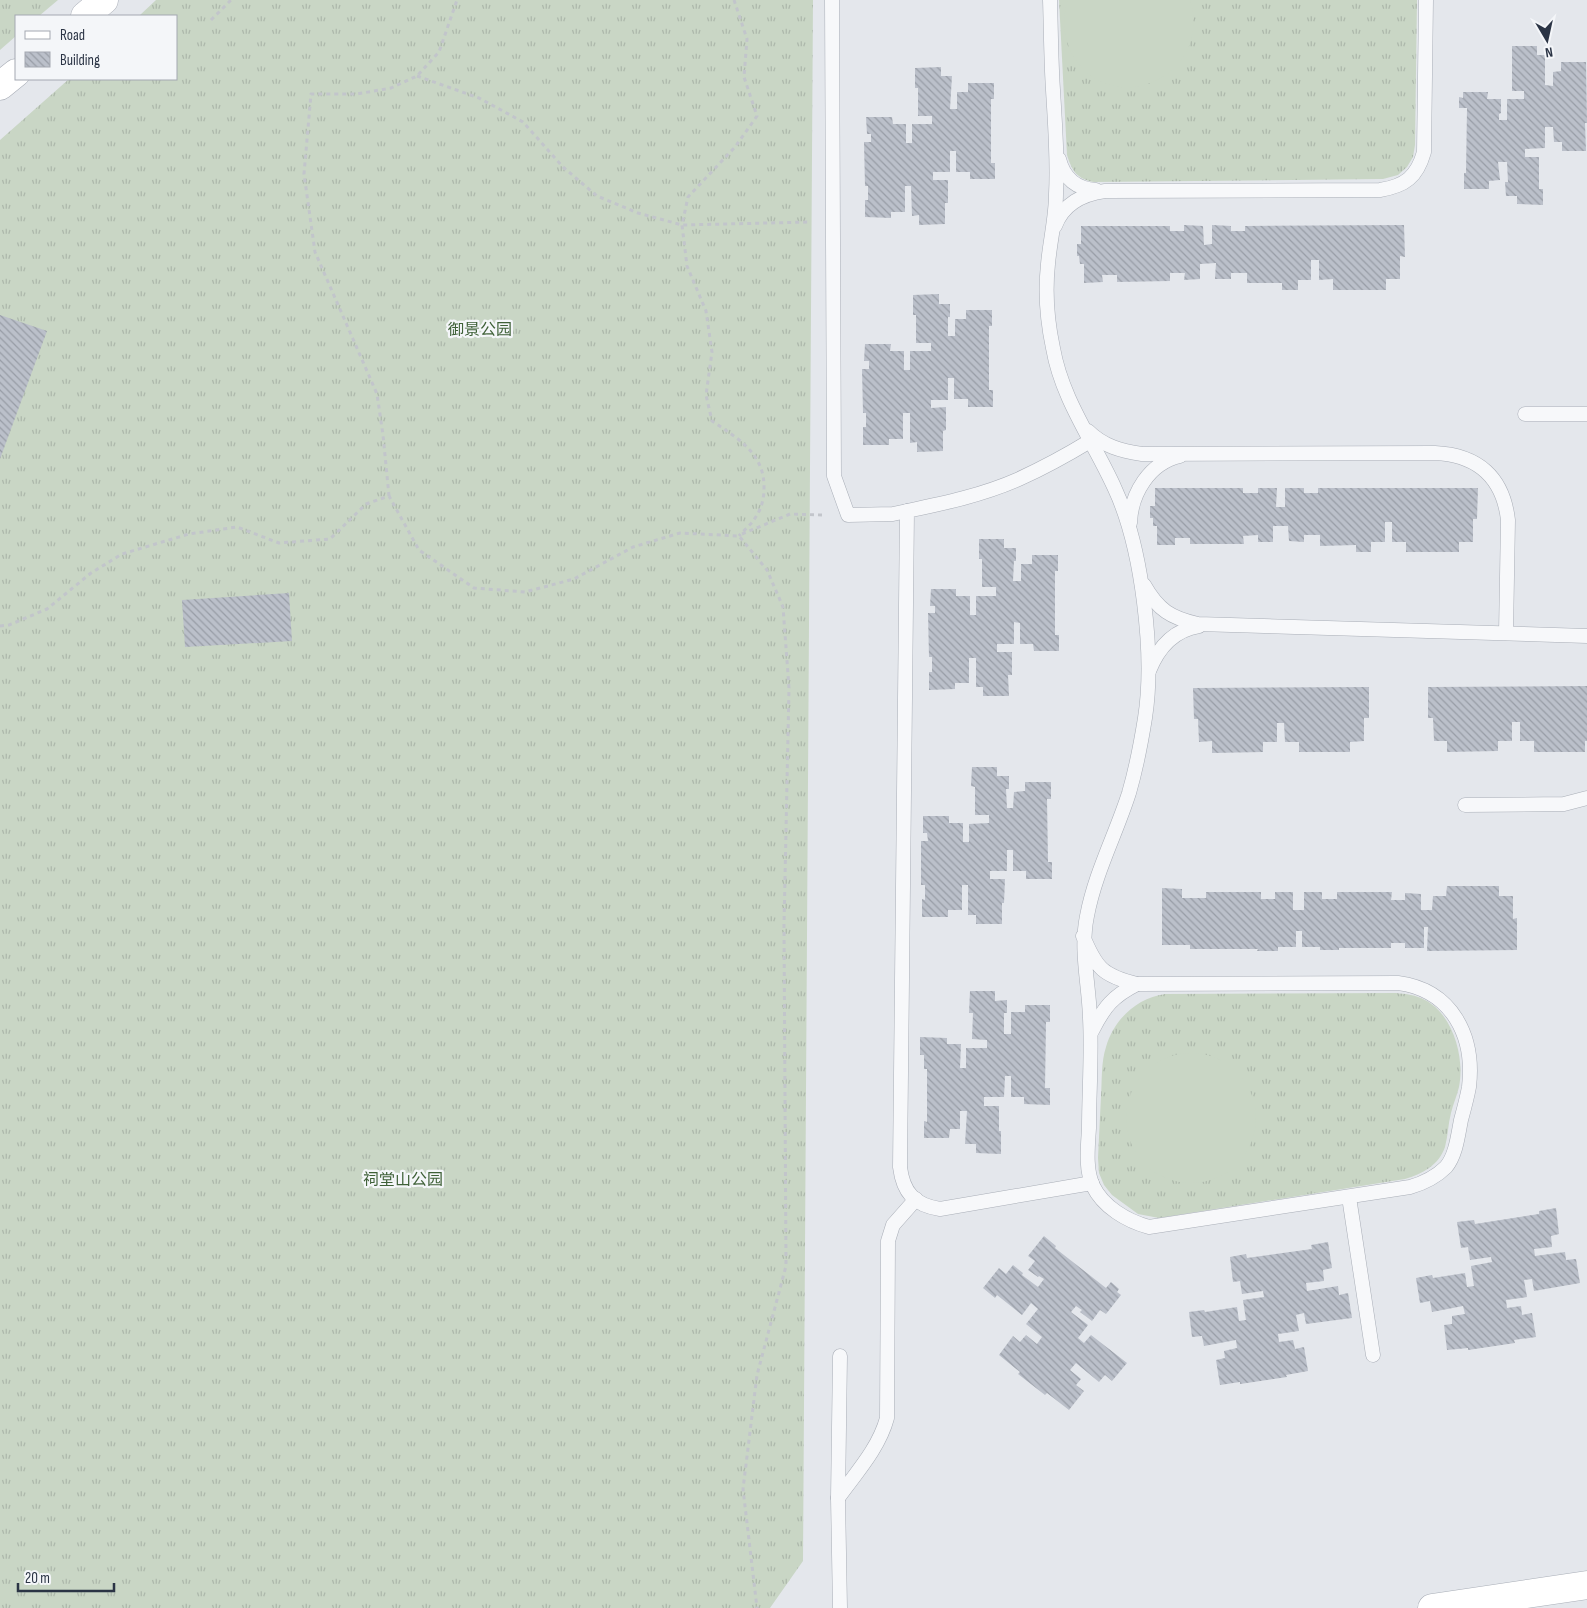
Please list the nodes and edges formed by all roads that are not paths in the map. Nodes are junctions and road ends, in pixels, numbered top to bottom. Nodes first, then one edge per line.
1 (104, 0) edge
2 (832, 0) edge
3 (1050, 0) edge
4 (1426, 0) edge
5 (86, 15) edge
6 (15, 74) edge
7 (0, 86) edge
8 (1057, 146) junction
9 (1105, 191) junction
10 (1051, 236) junction
11 (1526, 414) dead end
12 (1587, 414) edge
13 (1082, 426) junction
14 (1090, 440) junction
15 (1191, 453) junction
16 (907, 511) junction
17 (1129, 529) junction
18 (1138, 570) junction
19 (1207, 624) junction
20 (1506, 633) junction
21 (1587, 636) edge
22 (1148, 674) junction
23 (1587, 798) edge
24 (1465, 805) dead end
25 (1083, 936) junction
26 (1137, 984) junction
27 (1090, 1034) junction
28 (1092, 1183) junction
29 (1349, 1197) junction
30 (916, 1199) junction
31 (1373, 1355) dead end
32 (840, 1356) dead end
33 (838, 1498) junction
34 (1587, 1586) edge
35 (840, 1608) edge
36 (1432, 1608) edge

1 - 5 main road
2 - 16 lane
3 - 8 lane
4 - 9 lane
6 - 7 main road
8 - 9 lane
8 - 10 lane
9 - 10 lane
10 - 13 lane
11 - 12 lane
13 - 14 lane
13 - 15 lane
14 - 16 lane
14 - 17 lane
15 - 17 lane
15 - 20 lane
16 - 30 lane
17 - 18 lane
18 - 19 lane
18 - 22 lane
19 - 20 lane
19 - 22 lane
20 - 21 lane
22 - 25 lane
23 - 24 lane
25 - 26 lane
25 - 27 lane
26 - 27 lane
26 - 29 lane
27 - 28 lane
28 - 29 lane
28 - 30 lane
29 - 31 lane
30 - 33 lane
32 - 33 lane
33 - 35 lane
34 - 36 main road

